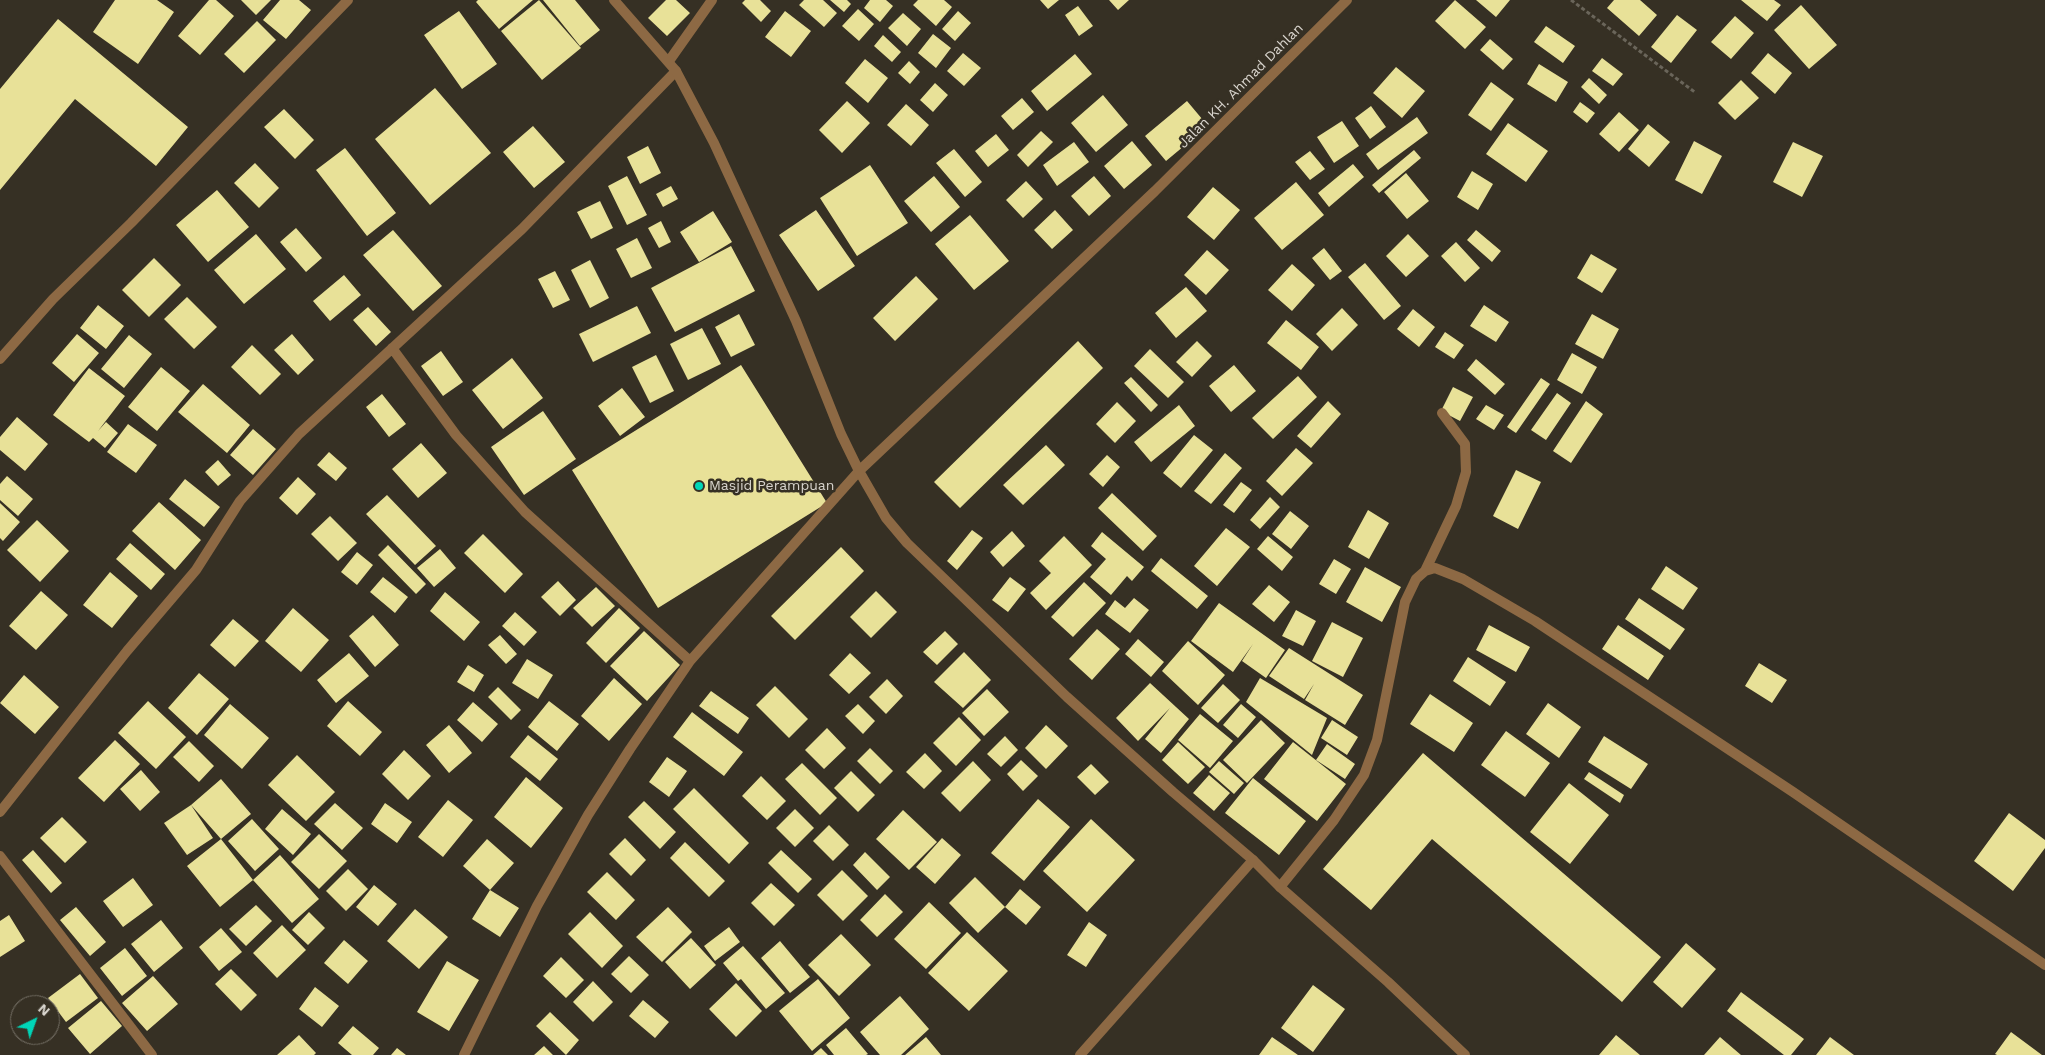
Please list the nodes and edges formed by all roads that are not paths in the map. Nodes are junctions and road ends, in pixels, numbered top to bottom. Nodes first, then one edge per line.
1 (348, 0) edge
2 (614, 0) edge
3 (712, 0) edge
4 (1347, 0) edge
5 (669, 61) junction
6 (676, 71) junction
7 (392, 348) junction
8 (0, 359) edge
9 (1442, 414) dead end
10 (859, 471) junction
11 (1426, 571) junction
12 (690, 661) junction
13 (0, 812) edge
14 (0, 856) edge
15 (1253, 860) junction
16 (1280, 887) junction
17 (2045, 966) edge
18 (152, 1055) edge
19 (464, 1055) edge
20 (1080, 1055) edge
21 (1466, 1055) edge

1 - 8 street
2 - 5 street
3 - 5 street
4 - 10 street, Jalan KH. Ahmad Dahlan
5 - 6 street
6 - 7 street
6 - 10 street
7 - 12 street
7 - 13 street
9 - 11 street
10 - 12 street, Jalan KH. Ahmad Dahlan
10 - 15 street
11 - 16 street
11 - 17 street
12 - 19 street, Jalan KH. Ahmad Dahlan
14 - 18 street
15 - 16 street
15 - 20 street
16 - 21 street

